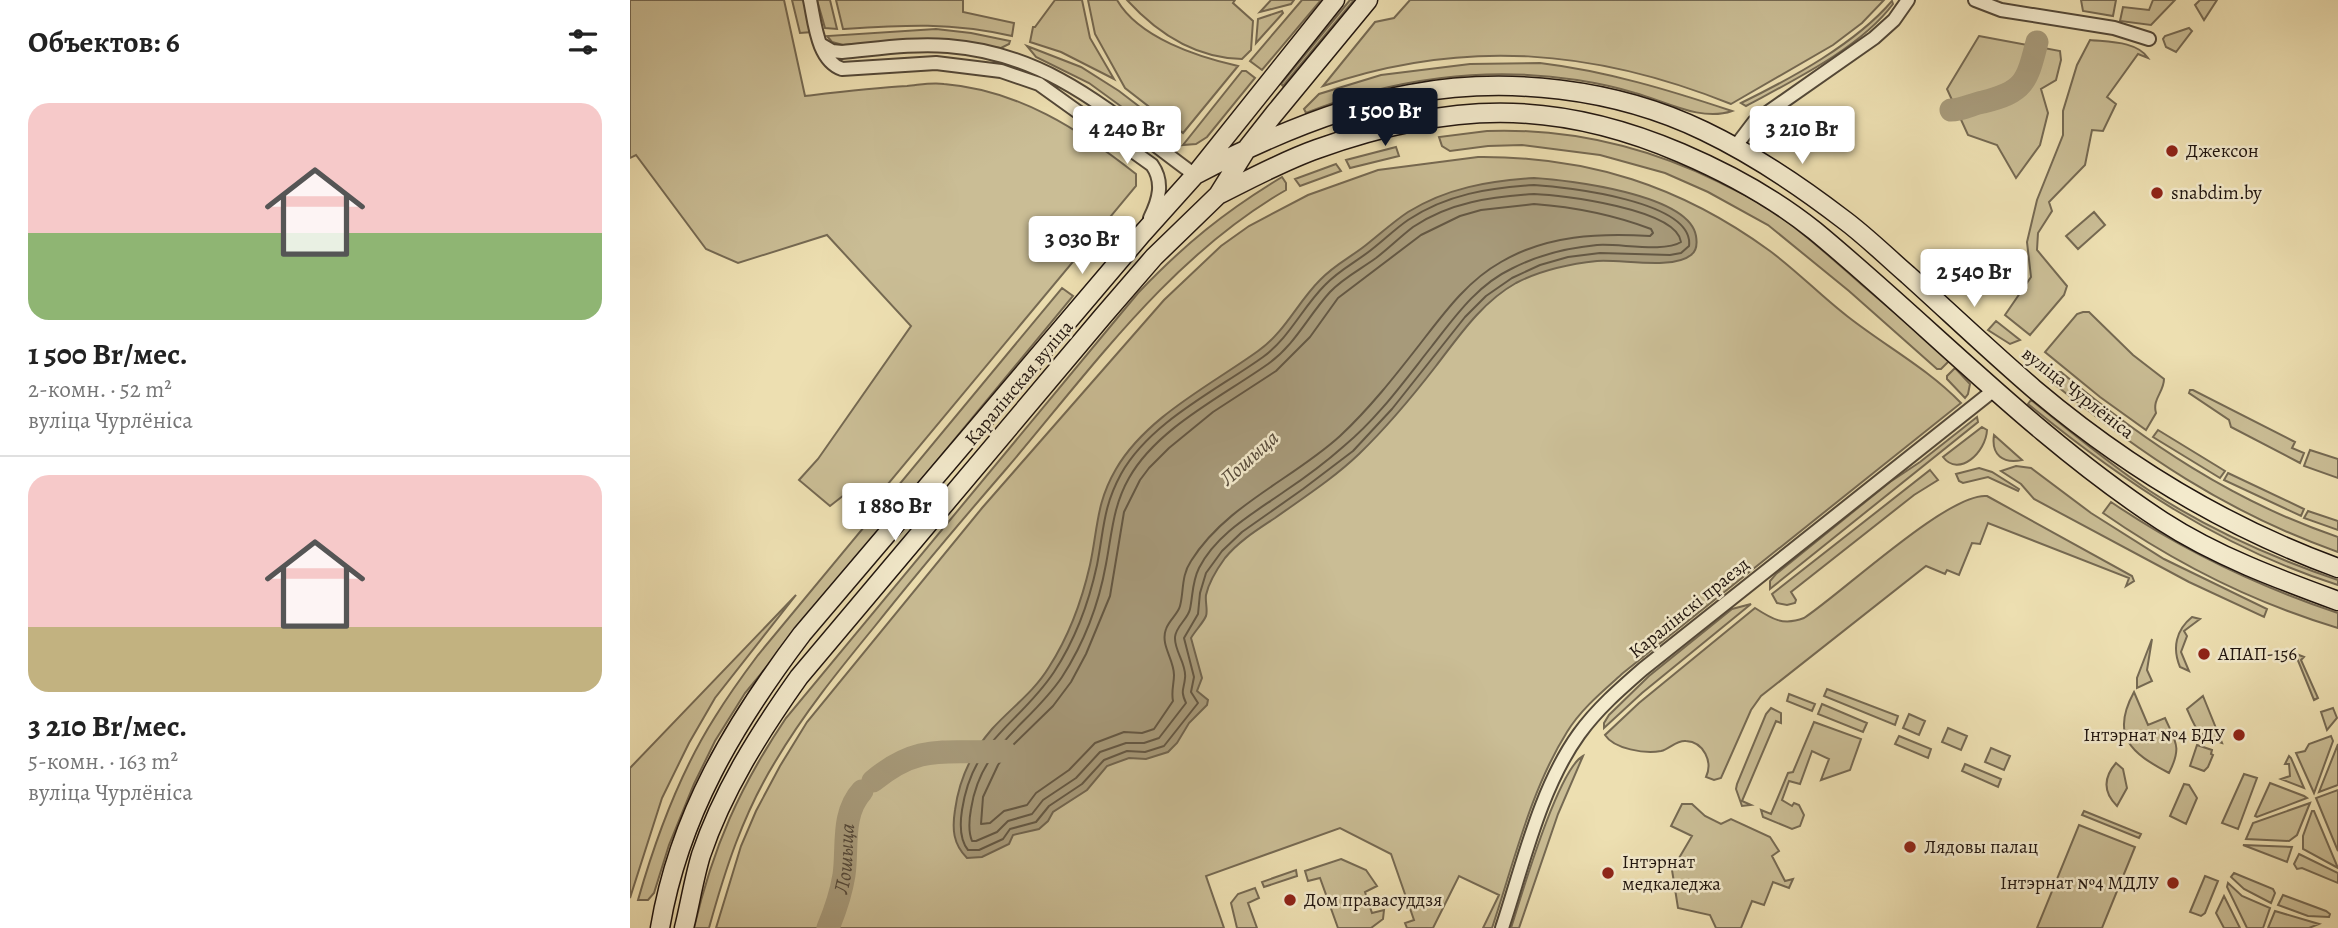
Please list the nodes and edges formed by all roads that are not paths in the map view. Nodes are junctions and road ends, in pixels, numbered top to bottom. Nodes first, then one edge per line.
1 (810, 0) edge
2 (1335, 0) edge
3 (1368, 0) edge
4 (1908, 0) edge
5 (1975, 0) edge
6 (2149, 39) dead end
7 (820, 43) junction
8 (1274, 114) junction
9 (1289, 133) junction
10 (1735, 147) junction
11 (1248, 148) junction
12 (1722, 171) junction
13 (1195, 174) junction
14 (1218, 195) junction
15 (1142, 234) junction
16 (2013, 369) junction
17 (1994, 390) junction
18 (904, 515) junction
19 (922, 532) junction
20 (2338, 568) edge
21 (2338, 601) edge
22 (660, 928) edge
23 (684, 928) edge
24 (1502, 928) edge

1 - 7 street
2 - 13 main road, Каралінская вуліца
3 - 8 main road, Каралінская вуліца
4 - 10 street
5 - 6 street
7 - 13 street
7 - 15 street
8 - 9 main road
8 - 11 main road, Каралінская вуліца
9 - 10 main road, вуліца Чурлёніса
9 - 11 main road, вуліца Чурлёніса
10 - 12 main road
10 - 16 main road, вуліца Чурлёніса
11 - 13 main road, вуліца Чурлёніса
11 - 14 main road, Каралінская вуліца
12 - 14 main road
12 - 17 main road
13 - 14 main road
13 - 15 main road, Каралінская вуліца
14 - 19 main road, Каралінская вуліца
15 - 18 main road, Каралінская вуліца
16 - 17 main road
16 - 20 main road, вуліца Чурлёніса
17 - 21 main road
17 - 24 street, Каралінскі праезд
18 - 19 main road
18 - 22 main road, Каралінская вуліца
19 - 23 main road, Каралінская вуліца

